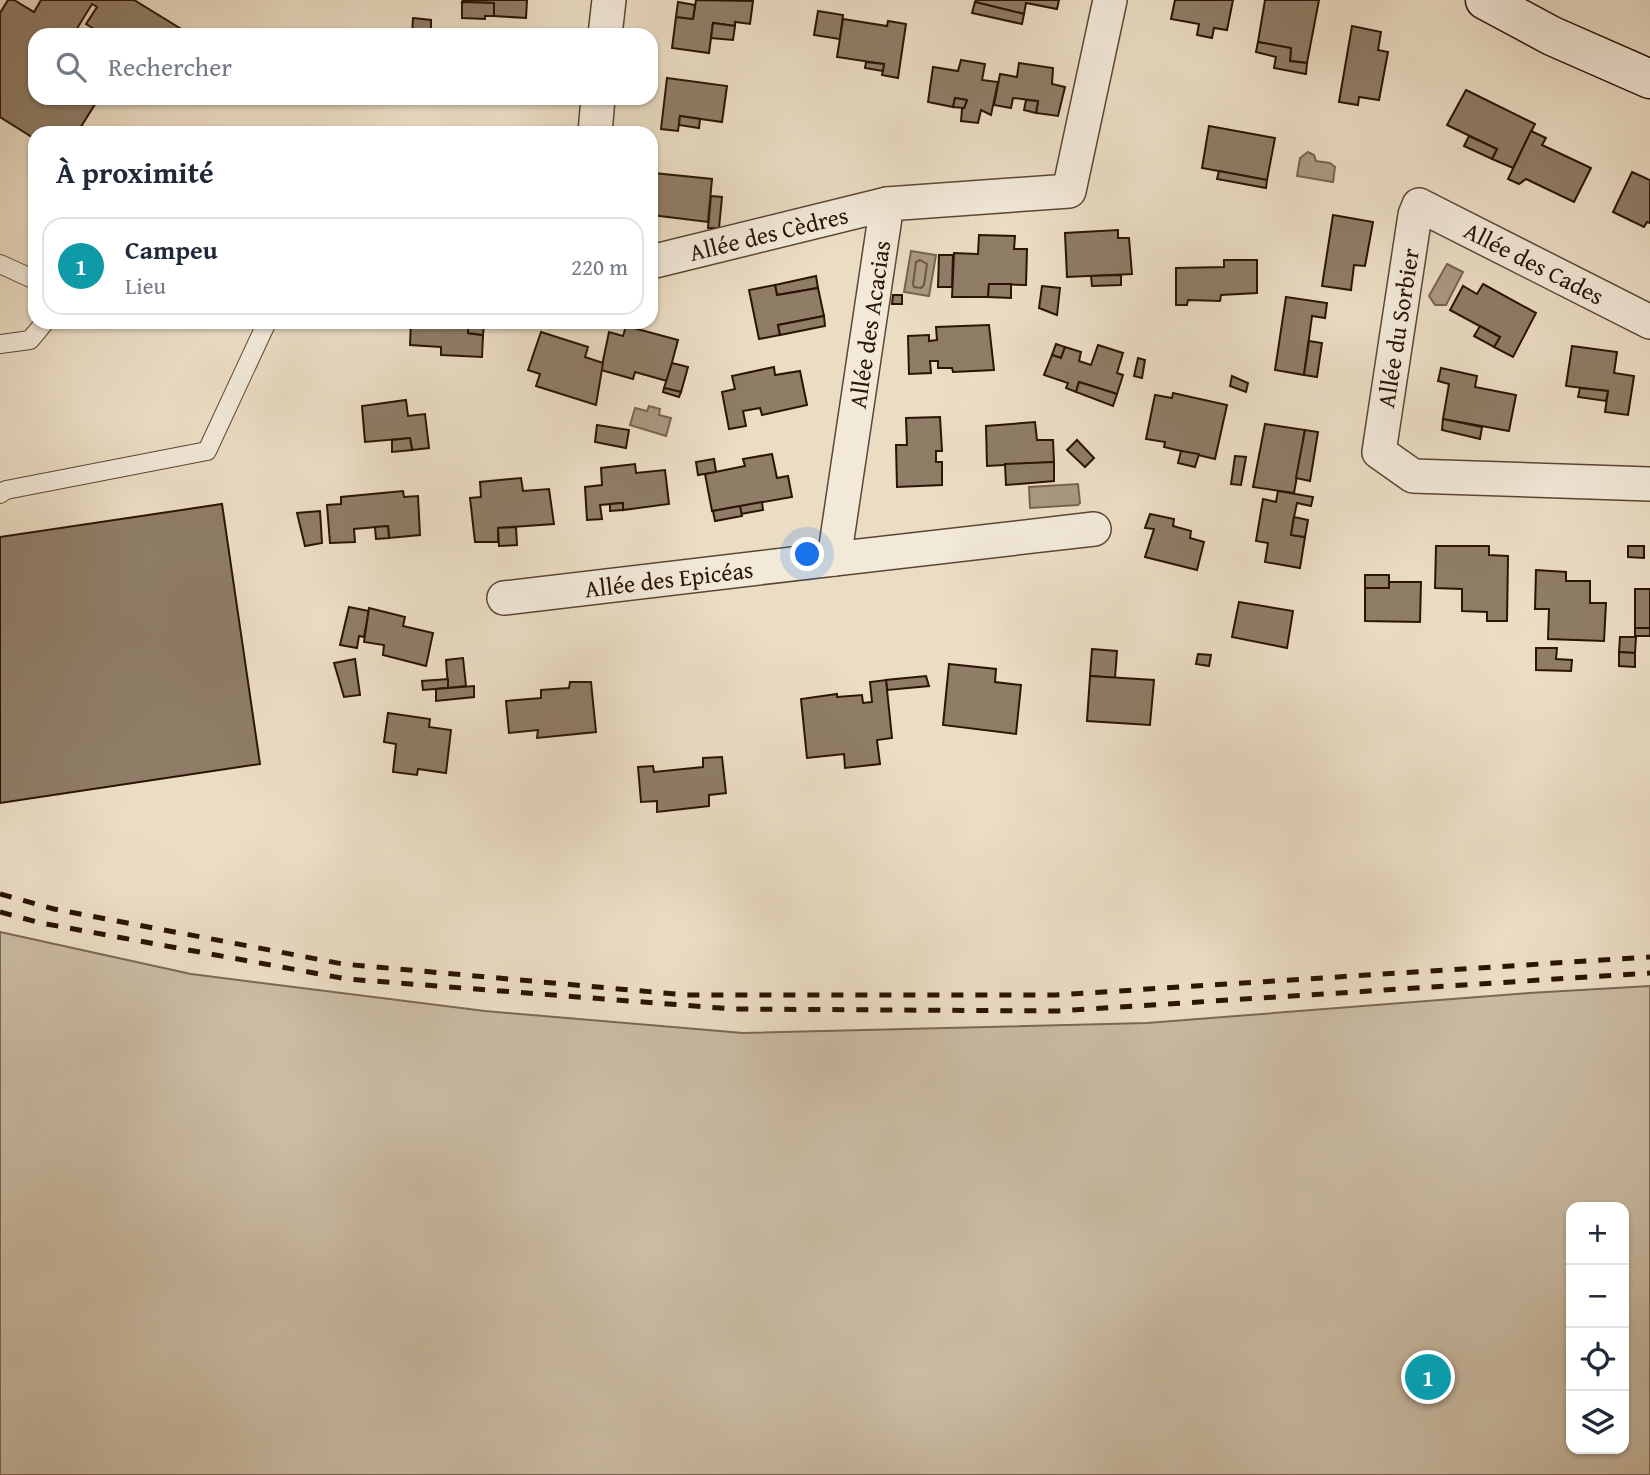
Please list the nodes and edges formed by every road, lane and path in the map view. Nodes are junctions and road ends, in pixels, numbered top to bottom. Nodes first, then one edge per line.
1 (609, 0) edge
2 (1110, 0) edge
3 (1485, 0) edge
4 (606, 28) edge
5 (1650, 79) edge
6 (597, 105) edge
7 (595, 126) edge
8 (887, 204) junction
9 (1419, 205) joint
10 (658, 260) edge
11 (0, 264) edge
12 (28, 277) edge
13 (1650, 322) edge
14 (39, 329) edge
15 (264, 329) edge
16 (0, 344) edge
17 (1650, 484) edge
18 (0, 494) edge
19 (1094, 530) dead end
20 (834, 559) junction
21 (504, 598) dead end

1 - 4 street
2 - 8 street, Allée des Acacias
3 - 5 main road
6 - 7 street
8 - 10 street, Allée des Cèdres
8 - 20 street, Allée des Acacias
9 - 13 street, Allée des Cades
9 - 17 street, Allée du Sorbier
11 - 12 lane
14 - 16 lane
15 - 18 lane
19 - 20 street
20 - 21 street, Allée des Epicéas

